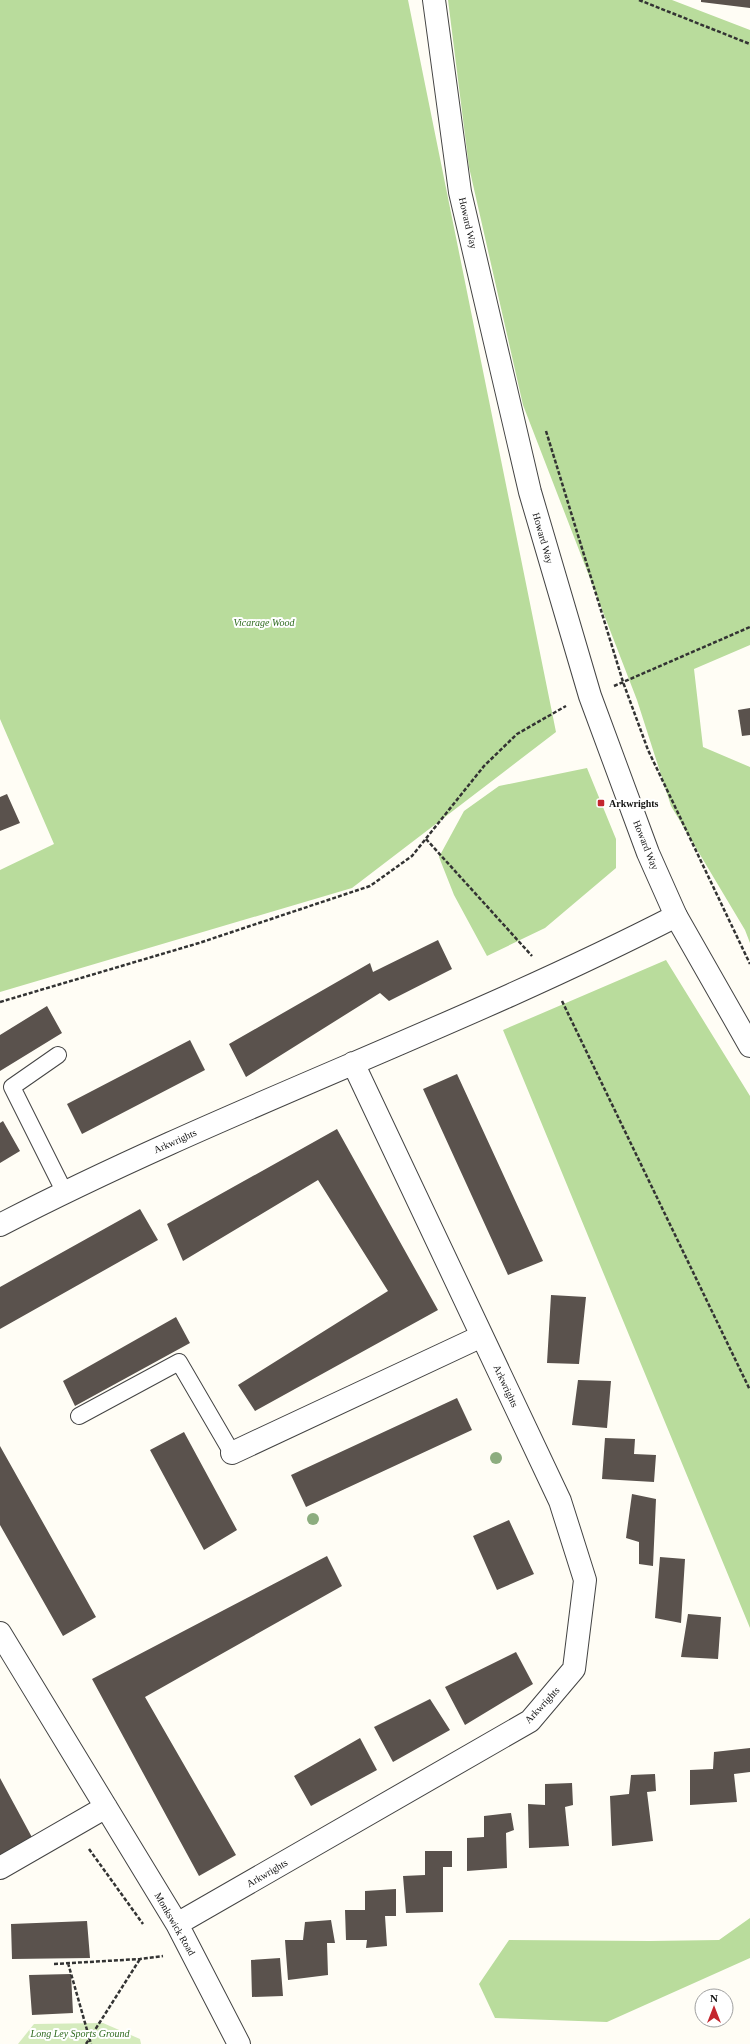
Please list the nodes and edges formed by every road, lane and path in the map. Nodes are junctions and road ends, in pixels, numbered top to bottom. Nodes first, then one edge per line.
1 (434, 0) edge
2 (639, 0) edge
3 (750, 44) edge
4 (545, 427) dead end
5 (750, 627) edge
6 (623, 682) junction
7 (568, 705) dead end
8 (426, 839) junction
9 (676, 916) junction
10 (750, 964) edge
11 (550, 977) junction
12 (0, 1002) edge
13 (750, 1046) edge
14 (58, 1055) dead end
15 (353, 1063) junction
16 (64, 1191) junction
17 (0, 1225) edge
18 (482, 1336) junction
19 (750, 1390) edge
20 (79, 1416) dead end
21 (232, 1453) joint
22 (0, 1633) edge
23 (106, 1807) junction
24 (72, 1826) junction
25 (0, 1868) edge
26 (177, 1924) junction
27 (147, 1930) dead end
28 (161, 1949) dead end
29 (140, 1959) junction
30 (68, 1963) junction
31 (54, 1964) dead end
32 (89, 2039) junction
33 (86, 2044) edge
34 (91, 2044) edge
35 (239, 2044) edge

1 - 9 street, Howard Way
2 - 3 path
4 - 6 path
5 - 6 path
6 - 10 path
7 - 8 path
8 - 11 path
8 - 12 path
9 - 11 street, Arkwrights
9 - 13 street, Howard Way
11 - 15 street, Arkwrights
11 - 19 path
14 - 16 lane
15 - 16 street, Arkwrights
15 - 18 street, Arkwrights
16 - 17 street, Arkwrights
18 - 21 street
18 - 26 street, Arkwrights
20 - 21 lane
22 - 23 street, Monkswick Road
23 - 24 street
23 - 26 street, Monkswick Road
24 - 25 street
24 - 27 path
26 - 35 street, Monkswick Road
28 - 29 path
29 - 30 path
29 - 32 path
30 - 31 path
30 - 32 path
32 - 33 path
32 - 34 path

